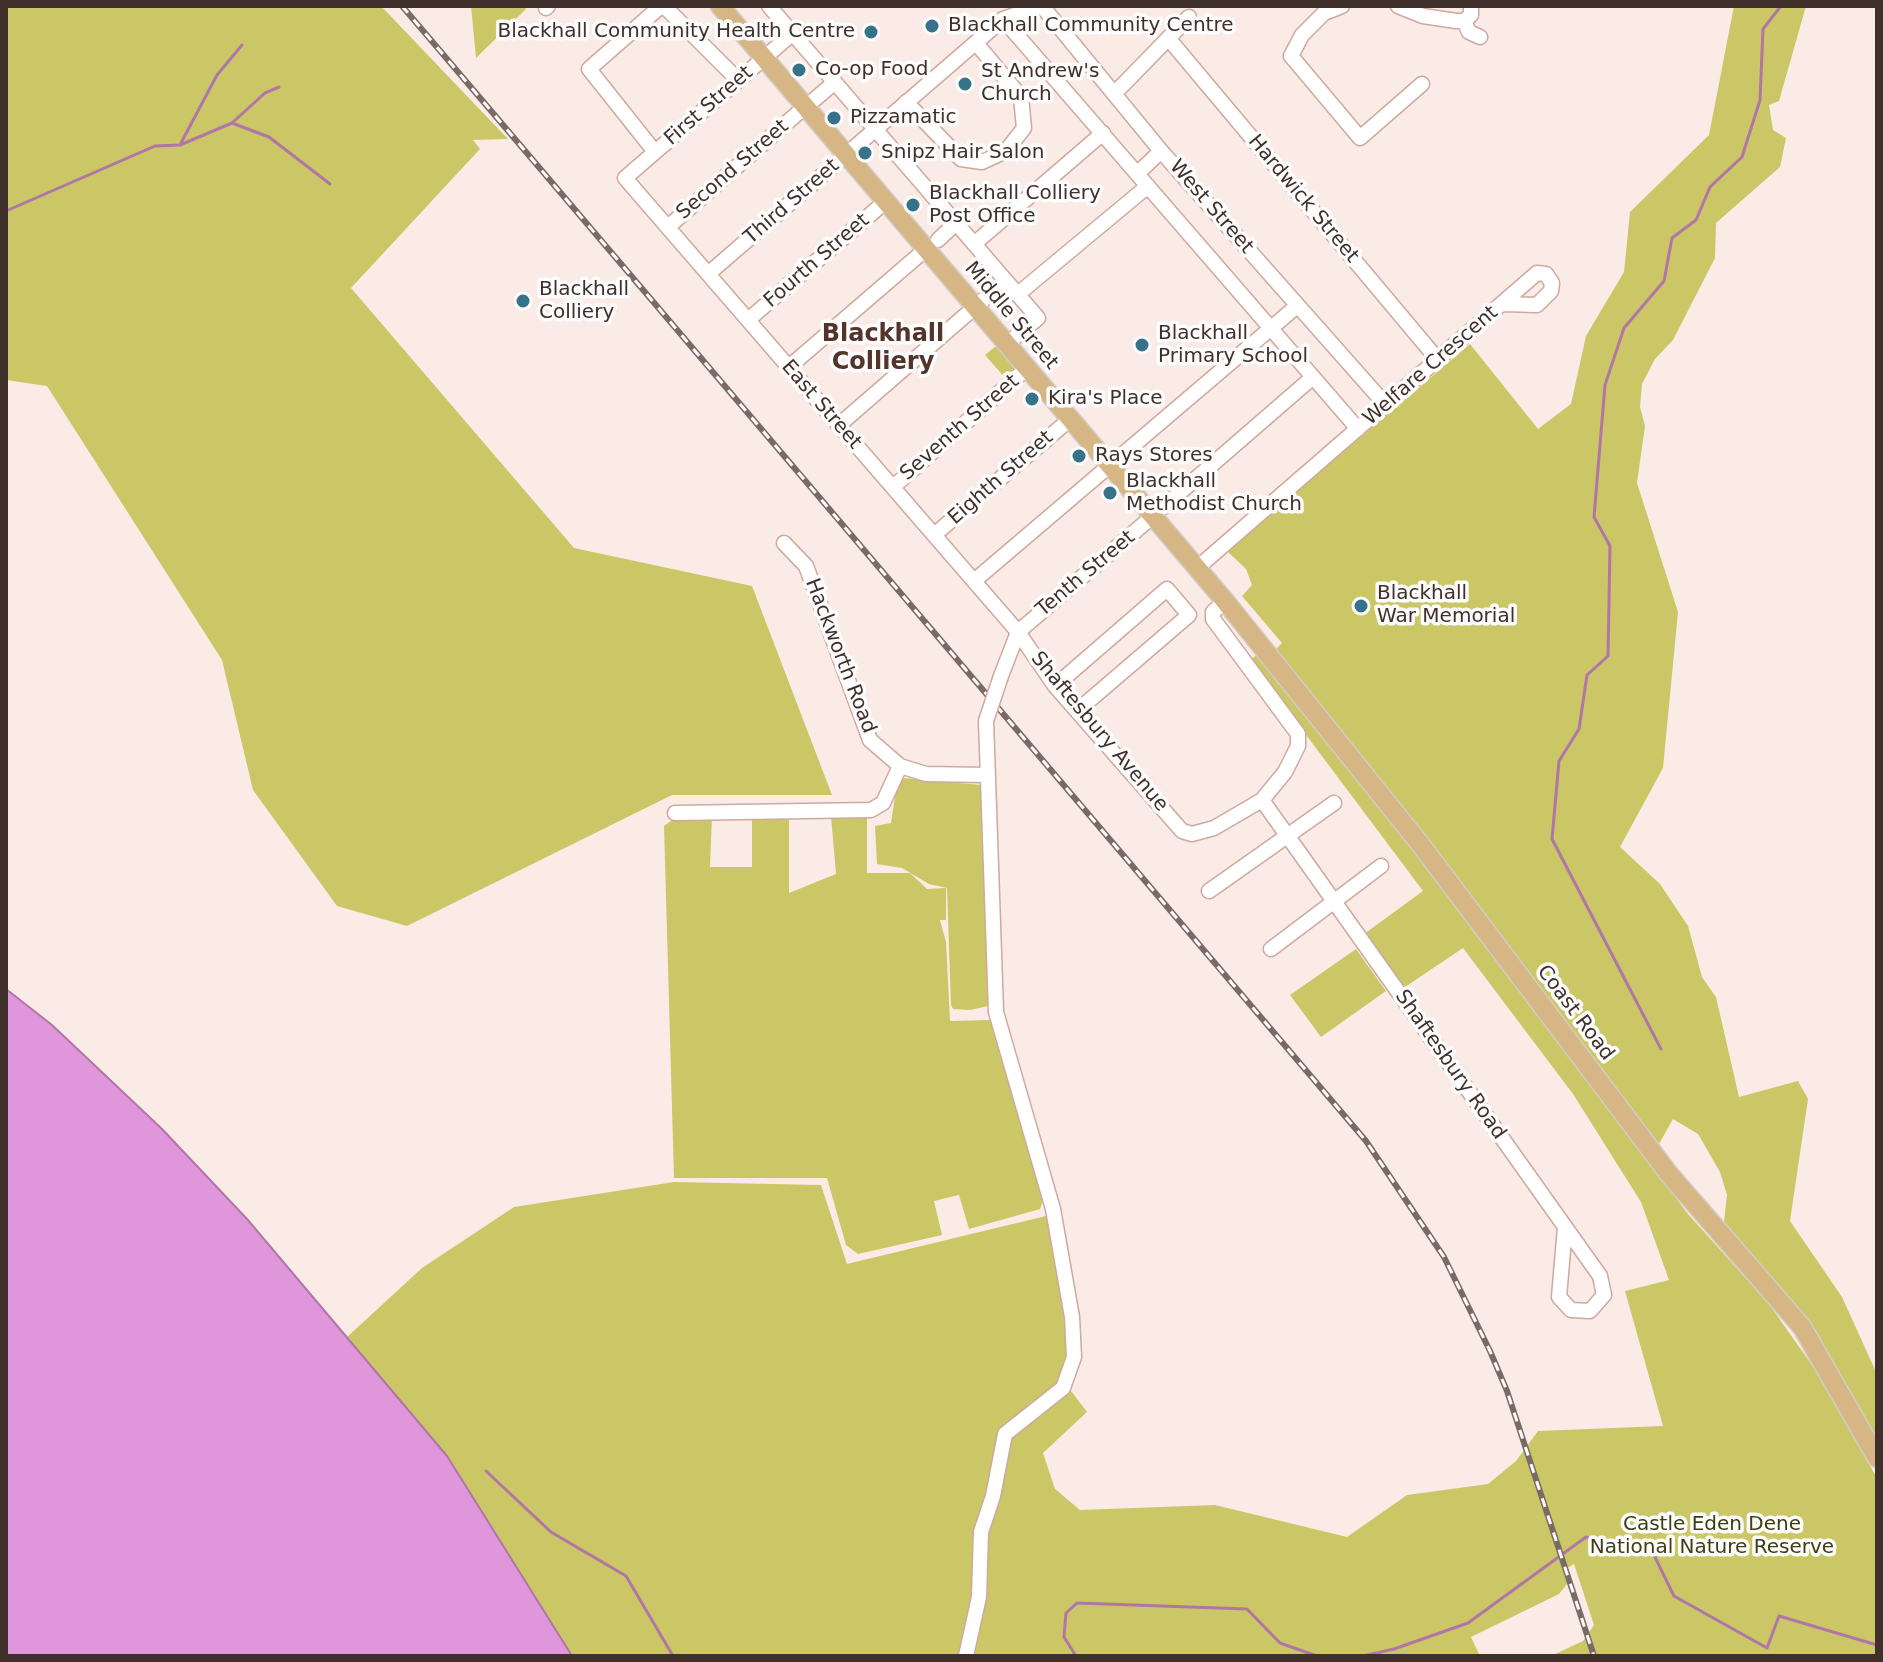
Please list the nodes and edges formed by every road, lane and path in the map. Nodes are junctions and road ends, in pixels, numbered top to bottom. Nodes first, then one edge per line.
1 (663, 6) edge
2 (720, 6) edge
3 (769, 6) edge
4 (1041, 6) edge
5 (1342, 6) edge
6 (1398, 6) edge
7 (1471, 6) edge
8 (1016, 10) edge
9 (1189, 17) dead end
10 (1003, 19) junction
11 (1464, 21) junction
12 (793, 33) junction
13 (1480, 37) dead end
14 (1168, 38) junction
15 (976, 43) junction
16 (764, 58) junction
17 (738, 80) junction
18 (835, 82) junction
19 (1411, 87) dead end
20 (1114, 94) junction
21 (814, 100) dead end
22 (906, 102) junction
23 (799, 112) dead end
24 (875, 129) junction
25 (1103, 133) junction
26 (1360, 138) junction
27 (1161, 151) junction
28 (1371, 151) dead end
29 (655, 152) junction
30 (846, 155) junction
31 (1138, 173) junction
32 (625, 178) joint
33 (1148, 186) junction
34 (886, 201) junction
35 (956, 223) junction
36 (668, 227) junction
37 (932, 244) junction
38 (974, 244) junction
39 (708, 274) junction
40 (1006, 281) junction
41 (1018, 294) junction
42 (979, 304) junction
43 (1504, 304) dead end
44 (1297, 306) junction
45 (748, 320) junction
46 (1270, 328) junction
47 (1006, 345) junction
48 (1438, 360) junction
49 (789, 367) junction
50 (1026, 369) junction
51 (1313, 377) junction
52 (1385, 404) junction
53 (1069, 420) junction
54 (839, 425) junction
55 (1358, 429) junction
56 (1108, 465) junction
57 (893, 487) junction
58 (1158, 512) junction
59 (934, 535) junction
60 (784, 543) dead end
61 (1196, 569) junction
62 (974, 581) junction
63 (1225, 601) junction
64 (1018, 632) junction
65 (1055, 686) junction
66 (1077, 711) junction
67 (900, 766) junction
68 (987, 775) junction
69 (1262, 800) junction
70 (1334, 803) dead end
71 (675, 813) dead end
72 (1287, 837) junction
73 (1381, 866) dead end
74 (1209, 891) dead end
75 (1334, 904) junction
76 (1271, 949) dead end
77 (1565, 1227) junction
78 (1877, 1458) edge
79 (966, 1656) edge

1 - 17 street
1 - 29 street
2 - 16 main road
3 - 12 street
4 - 8 street
4 - 20 street, West Street
5 - 26 street
6 - 11 street
7 - 11 street
8 - 10 street
9 - 14 street
10 - 15 street, Third Street
10 - 25 street
11 - 13 street
12 - 16 street, First Street
12 - 18 street
14 - 20 street
14 - 48 street, Hardwick Street
15 - 22 street, Third Street
15 - 22 street
16 - 17 street, First Street
16 - 30 main road, Middle Street
17 - 29 street, First Street
18 - 21 street
18 - 24 street
19 - 26 street
20 - 27 street, West Street
22 - 24 street, Third Street
23 - 36 street, Second Street
24 - 30 street, Third Street
24 - 35 street
25 - 31 street
25 - 38 street
26 - 28 street
27 - 31 street
27 - 44 street, West Street
29 - 32 street, First Street
30 - 34 main road, Middle Street
30 - 39 street, Third Street
31 - 33 street
32 - 36 street, East Street
33 - 41 street
33 - 46 street
34 - 37 main road, Middle Street
34 - 45 street, Fourth Street
35 - 37 street
35 - 38 street
36 - 39 street, East Street
37 - 42 main road, Middle Street
37 - 49 street
38 - 40 street
39 - 45 street, East Street
40 - 41 street
40 - 42 street
41 - 47 street
42 - 47 main road, Middle Street
42 - 54 street
43 - 48 street, Welfare Crescent
44 - 46 street
44 - 52 street, West Street
45 - 49 street, East Street
46 - 51 street
46 - 56 street
47 - 50 main road, Middle Street
48 - 52 street, Welfare Crescent
49 - 54 street, East Street
50 - 53 main road, Middle Street
50 - 57 street, Seventh Street
51 - 55 street
51 - 58 street, Tenth Street
52 - 55 street, Welfare Crescent
53 - 56 main road, Middle Street
53 - 59 street, Eighth Street
54 - 57 street, East Street
55 - 61 street, Welfare Crescent
56 - 58 main road, Middle Street
56 - 62 street
57 - 59 street, East Street
58 - 61 main road, Middle Street
58 - 64 street, Tenth Street
59 - 62 street, East Street
60 - 67 street, Hackworth Road
61 - 63 main road, Middle Street
62 - 64 street, East Street
63 - 69 street
63 - 78 main road, Coast Road
64 - 65 street, Shaftesbury Avenue
64 - 68 street, bridge
65 - 66 street, Shaftesbury Avenue
65 - 66 street
66 - 69 street, Shaftesbury Avenue
67 - 68 street
67 - 71 street
68 - 79 street
69 - 72 street, Shaftesbury Road
70 - 72 street
72 - 74 street
72 - 75 street, Shaftesbury Road
73 - 75 street
75 - 76 street
75 - 77 street, Shaftesbury Road
77 - 77 street, Shaftesbury Road

